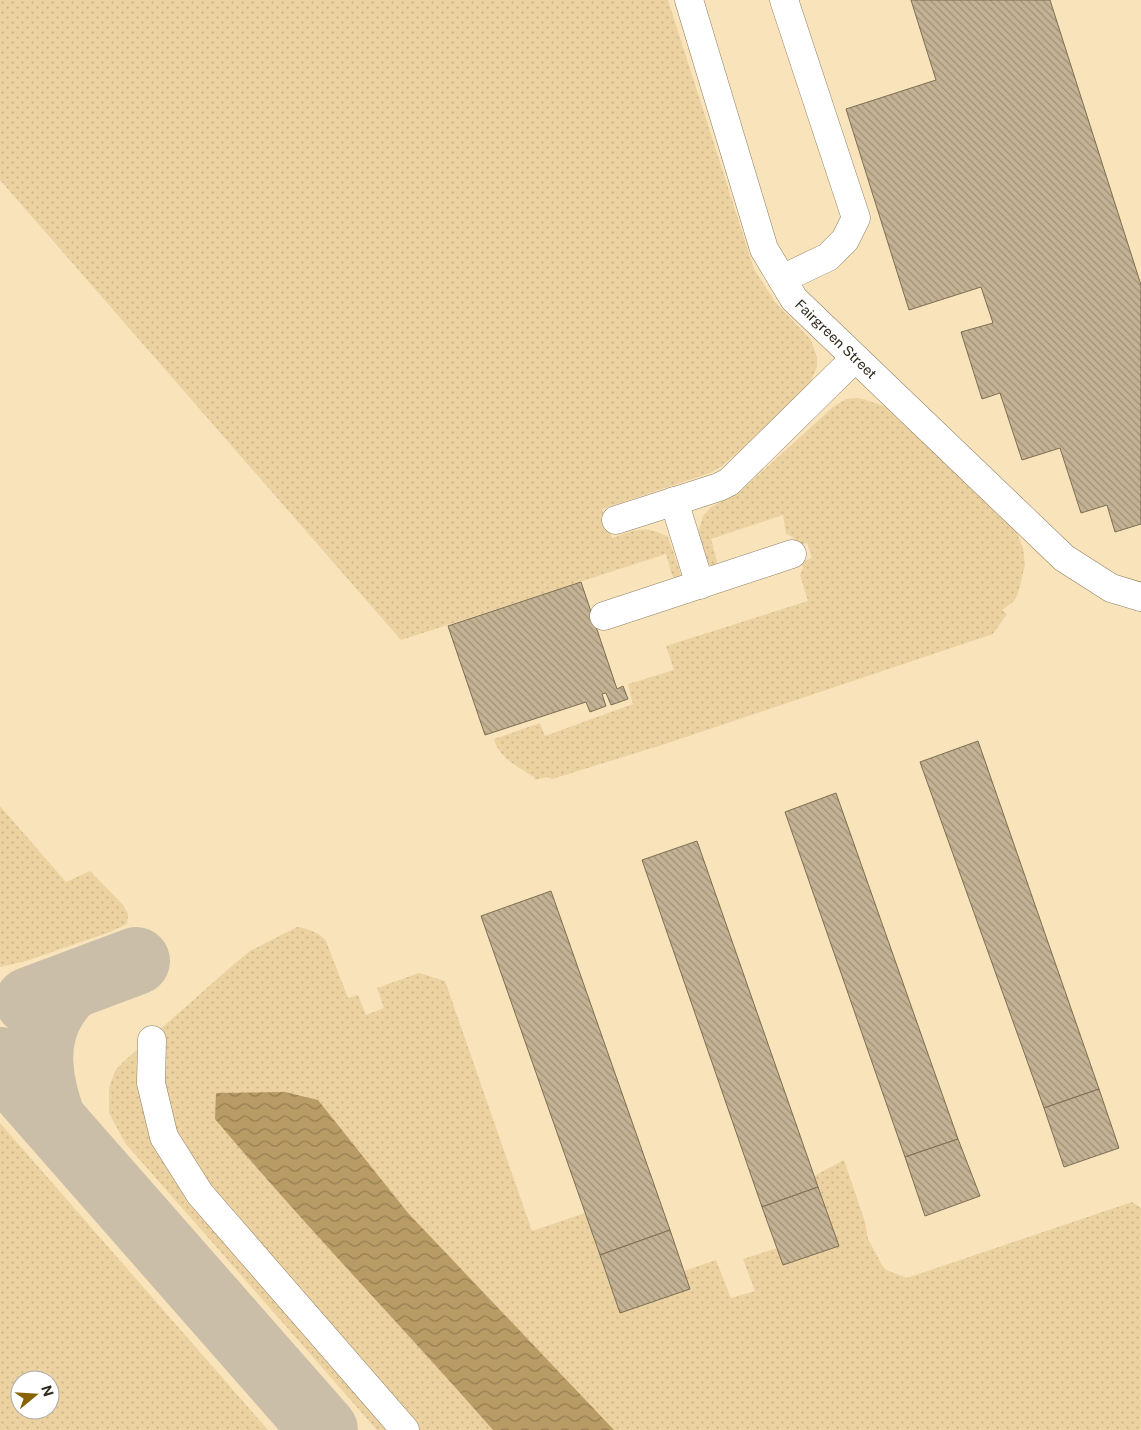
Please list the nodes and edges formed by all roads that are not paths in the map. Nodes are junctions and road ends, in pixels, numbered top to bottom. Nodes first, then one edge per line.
1 (688, 0) edge
2 (784, 0) edge
3 (782, 279) junction
4 (855, 358) junction
5 (674, 501) junction
6 (616, 520) dead end
7 (792, 554) dead end
8 (700, 585) junction
9 (1141, 597) edge
10 (604, 616) dead end
11 (152, 1040) dead end
12 (405, 1430) edge

1 - 3 street, Fairgreen Street
2 - 3 street
3 - 4 street, Fairgreen Street
4 - 5 street
4 - 9 street, Fairgreen Street
5 - 6 street
5 - 8 street
7 - 8 street
8 - 10 street
11 - 12 street

